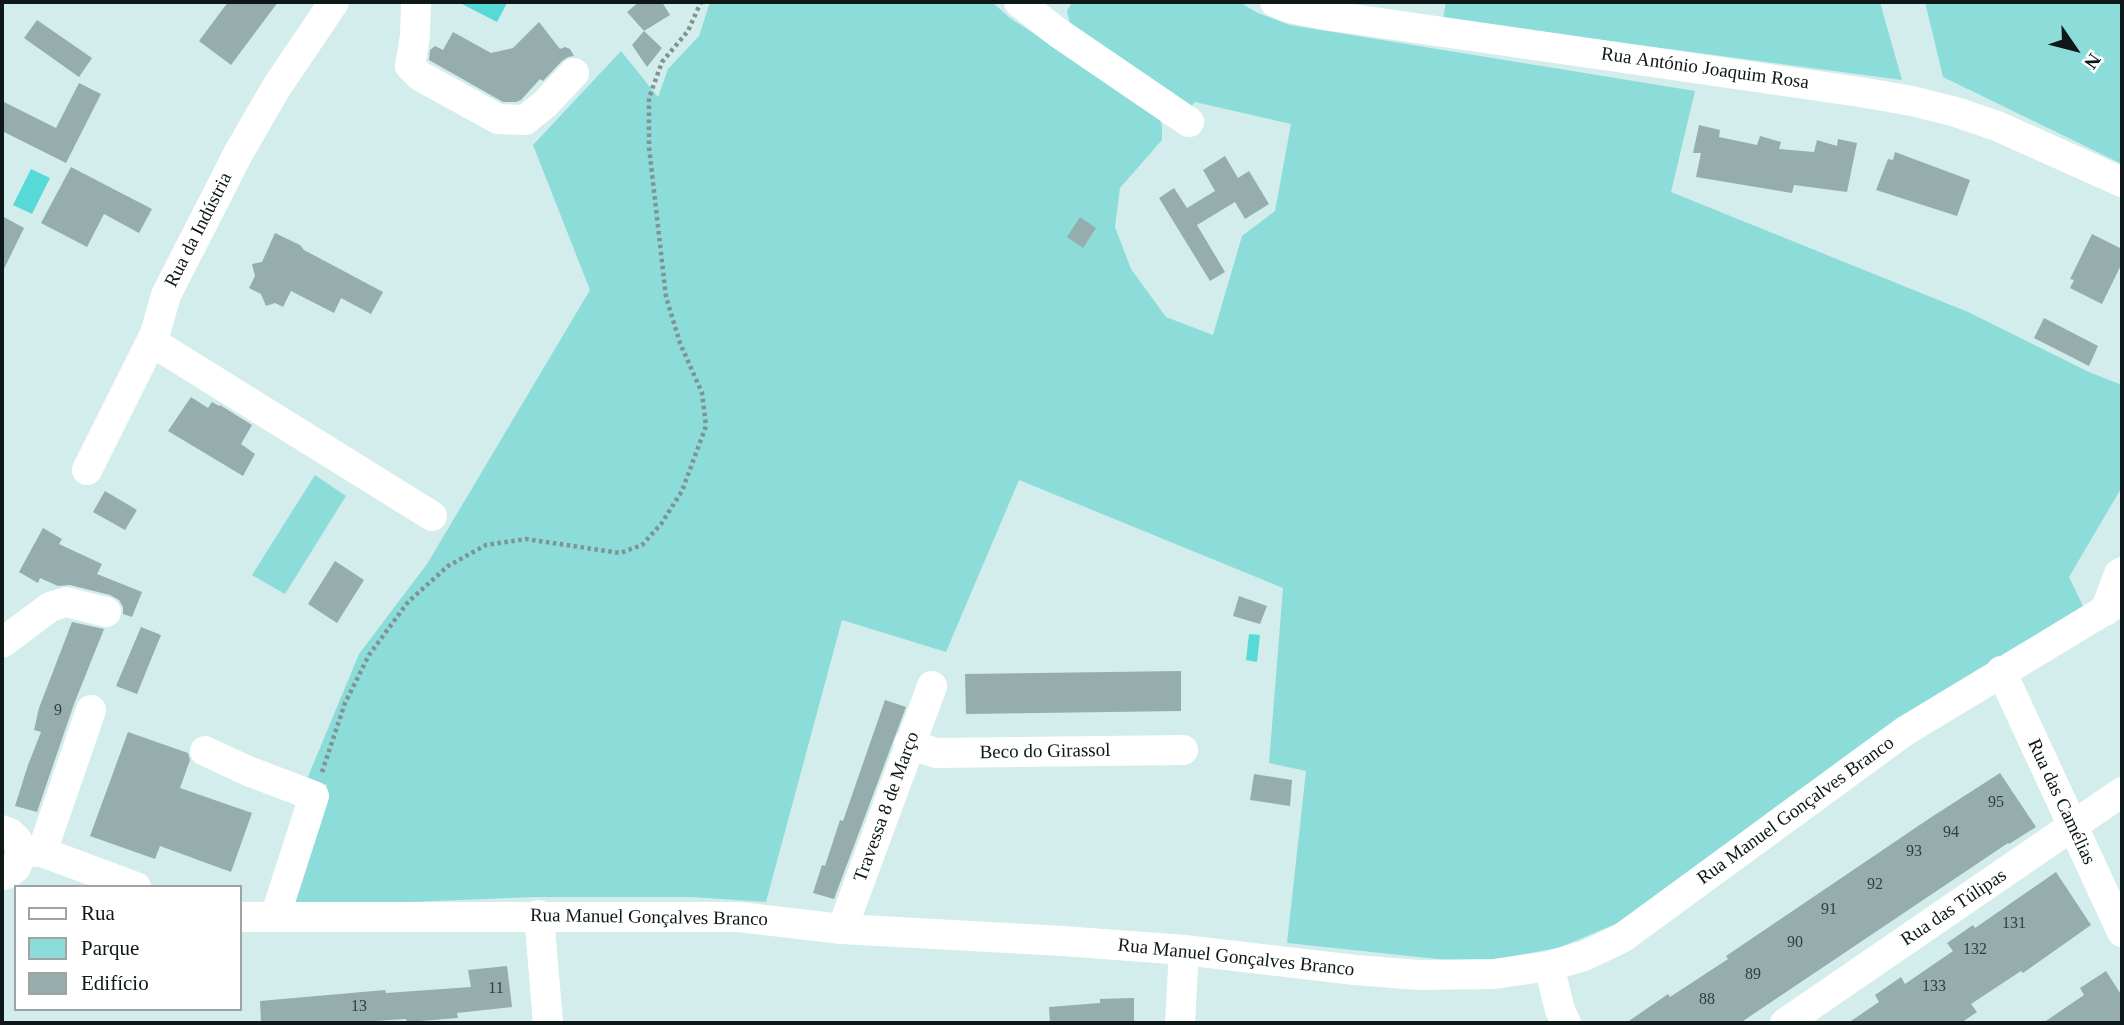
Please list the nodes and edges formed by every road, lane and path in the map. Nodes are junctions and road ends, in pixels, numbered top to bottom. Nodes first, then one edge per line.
1 (334, 2) edge
2 (415, 2) edge
3 (701, 2) edge
4 (1275, 2) edge
5 (1030, 5) edge
6 (574, 73) dead end
7 (1189, 122) dead end
8 (2122, 182) edge
9 (152, 342) junction
10 (88, 470) dead end
11 (432, 516) dead end
12 (2122, 572) edge
13 (2113, 605) edge
14 (106, 612) dead end
15 (2, 643) edge
16 (2001, 671) junction
17 (932, 686) dead end
18 (91, 710) dead end
19 (909, 744) junction
20 (1183, 750) dead end
21 (205, 751) dead end
22 (2122, 792) edge
23 (314, 796) junction
24 (2073, 826) junction
25 (22, 844) edge
26 (2, 875) edge
27 (131, 885) edge
28 (539, 915) junction
29 (242, 916) edge
30 (275, 917) junction
31 (842, 929) junction
32 (2122, 932) edge
33 (1184, 950) junction
34 (1549, 966) junction
35 (548, 1023) edge
36 (1180, 1023) edge
37 (1566, 1023) edge
38 (1785, 1023) edge

1 - 9 street, Rua da Indústria
2 - 6 street
3 - 23 path
4 - 8 street, Rua António Joaquim Rosa
5 - 7 street
9 - 10 street, Rua da Indústria
9 - 11 street
12 - 13 street
13 - 16 street, Rua Manuel Gonçalves Branco
14 - 15 street
16 - 24 street, Rua das Camélias
16 - 34 street, Rua Manuel Gonçalves Branco
17 - 19 street, Travessa 8 de Março
18 - 25 street
19 - 20 street, Beco do Girassol
19 - 31 street, Travessa 8 de Março
21 - 23 street
22 - 24 street, Rua das Túlipas
23 - 30 street
24 - 32 street, Rua das Camélias
24 - 38 street, Rua das Túlipas
25 - 26 street
25 - 27 street
28 - 30 street, Rua Manuel Gonçalves Branco
28 - 31 street, Rua Manuel Gonçalves Branco
28 - 35 street
29 - 30 street, Rua Manuel Gonçalves Branco
31 - 33 street, Rua Manuel Gonçalves Branco
33 - 34 street, Rua Manuel Gonçalves Branco
33 - 36 street
34 - 37 street

